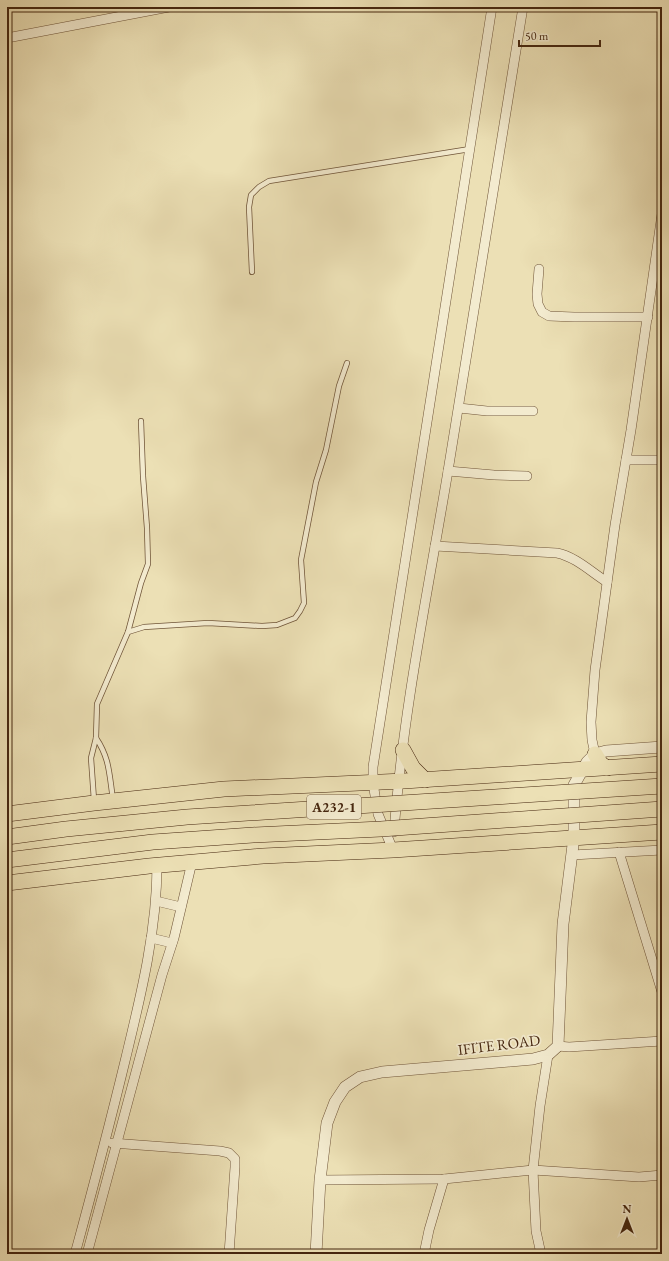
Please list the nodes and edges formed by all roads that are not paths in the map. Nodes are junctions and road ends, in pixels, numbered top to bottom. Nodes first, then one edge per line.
1 (169, 7) edge
2 (492, 7) edge
3 (523, 7) edge
4 (7, 38) edge
5 (470, 149) junction
6 (662, 214) edge
7 (539, 269) dead end
8 (252, 272) dead end
9 (648, 317) junction
10 (347, 363) dead end
11 (459, 408) junction
12 (533, 411) dead end
13 (141, 422) dead end
14 (626, 460) junction
15 (662, 460) edge
16 (448, 471) junction
17 (527, 476) dead end
18 (435, 546) junction
19 (607, 582) junction
20 (128, 632) junction
21 (96, 738) junction
22 (662, 747) edge
23 (403, 750) junction
24 (595, 754) junction
25 (662, 764) edge
26 (607, 768) junction
27 (583, 769) junction
28 (560, 771) junction
29 (425, 780) junction
30 (398, 782) junction
31 (373, 783) junction
32 (574, 785) junction
33 (662, 786) edge
34 (113, 801) junction
35 (94, 802) junction
36 (662, 809) edge
37 (7, 814) edge
38 (662, 832) edge
39 (7, 837) edge
40 (574, 837) junction
41 (393, 850) junction
42 (662, 850) edge
43 (620, 852) junction
44 (572, 854) junction
45 (7, 860) edge
46 (192, 862) junction
47 (157, 866) junction
48 (7, 883) edge
49 (156, 901) junction
50 (181, 907) junction
51 (151, 938) junction
52 (172, 942) junction
53 (662, 992) edge
54 (662, 1041) edge
55 (558, 1046) junction
56 (548, 1055) junction
57 (105, 1142) junction
58 (117, 1144) junction
59 (533, 1170) junction
60 (662, 1175) edge
61 (444, 1179) junction
62 (320, 1180) junction
63 (75, 1254) edge
64 (87, 1254) edge
65 (229, 1254) edge
66 (316, 1254) edge
67 (424, 1254) edge
68 (541, 1254) edge

1 - 4 street
2 - 5 street
3 - 11 street
5 - 8 lane
5 - 31 street
6 - 9 street
7 - 9 street
9 - 14 street
10 - 20 lane
11 - 12 street
11 - 16 street
13 - 20 lane
14 - 15 street
14 - 19 street
16 - 17 street
16 - 18 street
18 - 19 street
18 - 23 street
19 - 24 street
20 - 21 lane
21 - 34 lane
21 - 35 lane
22 - 24 street
23 - 29 highway
23 - 30 street
24 - 26 highway
24 - 27 street, IFITE ROAD
25 - 26 highway
26 - 27 highway
27 - 28 highway
27 - 32 street, IFITE ROAD
28 - 29 highway
28 - 32 highway
29 - 30 highway
30 - 31 highway
30 - 41 street
31 - 34 highway
31 - 41 street
32 - 40 street, IFITE ROAD
33 - 39 highway, A232-1, bridge
34 - 35 highway
35 - 37 highway
36 - 45 highway, A232-1, bridge
38 - 40 highway
40 - 41 highway
40 - 44 street, IFITE ROAD
41 - 46 highway
42 - 43 street
43 - 44 street
43 - 53 street
44 - 55 street, IFITE ROAD
46 - 47 highway
46 - 50 street
47 - 48 highway
47 - 49 street
49 - 50 street
49 - 51 street
50 - 52 street
51 - 52 street
51 - 57 street
52 - 58 street
54 - 55 street
55 - 56 street, IFITE ROAD
56 - 59 street
56 - 62 street, IFITE ROAD
57 - 58 street
57 - 63 street
58 - 64 street
58 - 65 street
59 - 60 street
59 - 61 street
59 - 68 street
61 - 62 street
61 - 67 street
62 - 66 street, IFITE ROAD

